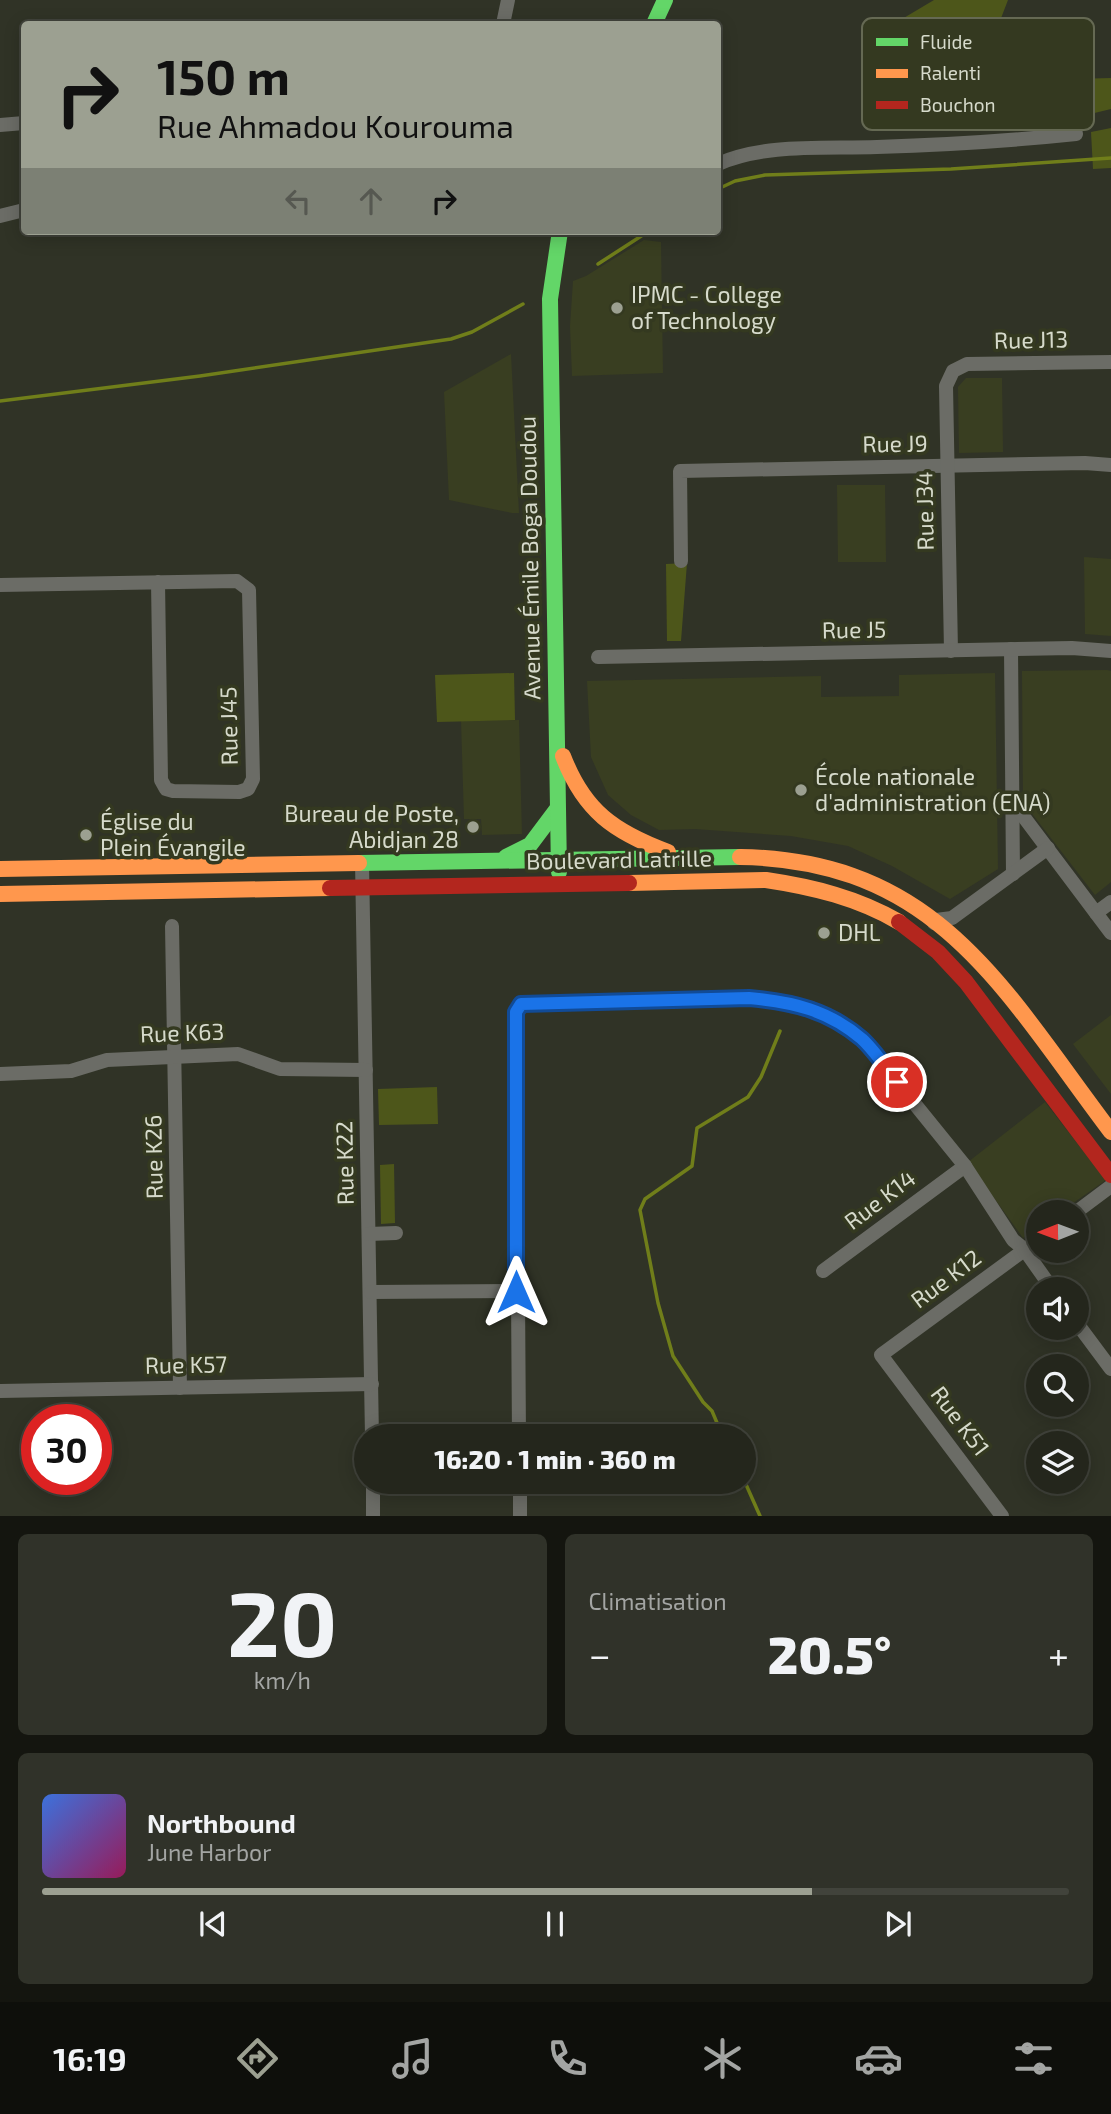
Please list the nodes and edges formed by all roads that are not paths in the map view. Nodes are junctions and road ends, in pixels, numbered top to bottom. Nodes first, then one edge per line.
1 (508, 0) edge
2 (665, 0) edge
3 (503, 21) edge
4 (655, 21) edge
5 (21, 123) edge
6 (0, 125) edge
7 (1076, 134) dead end
8 (721, 163) edge
9 (21, 211) edge
10 (0, 216) edge
11 (559, 235) edge
12 (1111, 362) edge
13 (953, 371) joint
14 (1111, 465) edge
15 (947, 466) junction
16 (681, 561) dead end
17 (158, 582) junction
18 (0, 584) edge
19 (1011, 649) junction
20 (951, 651) junction
21 (1111, 651) edge
22 (598, 657) dead end
23 (555, 730) junction
24 (1014, 804) junction
25 (557, 809) junction
26 (1048, 848) junction
27 (683, 857) junction
28 (559, 859) junction
29 (499, 860) junction
30 (362, 862) junction
31 (0, 869) edge
32 (1013, 874) junction
33 (559, 884) junction
34 (363, 889) junction
35 (0, 894) edge
36 (1111, 902) edge
37 (1096, 913) junction
38 (946, 923) junction
39 (172, 926) dead end
40 (1111, 933) edge
41 (920, 937) junction
42 (933, 949) junction
43 (175, 1056) junction
44 (366, 1070) junction
45 (0, 1074) edge
46 (1111, 1132) edge
47 (965, 1166) junction
48 (1111, 1175) edge
49 (1111, 1186) edge
50 (1089, 1202) edge
51 (396, 1233) dead end
52 (369, 1234) junction
53 (1024, 1249) junction
54 (823, 1271) dead end
55 (1044, 1277) edge
56 (371, 1292) junction
57 (516, 1292) junction
58 (1089, 1339) edge
59 (881, 1355) joint
60 (1111, 1369) edge
61 (372, 1384) junction
62 (180, 1388) junction
63 (0, 1391) edge
64 (372, 1424) edge
65 (519, 1424) edge
66 (373, 1494) edge
67 (520, 1494) edge
68 (373, 1516) edge
69 (520, 1516) edge
70 (1002, 1516) edge

1 - 3 street
2 - 4 main road
5 - 6 street
7 - 8 street
9 - 10 street
11 - 23 main road, Avenue Émile Boga Doudou
12 - 13 street, Rue J13
13 - 15 street, Rue J34
14 - 15 street, Rue J9
15 - 16 street, Rue J9
15 - 20 street, Rue J34
17 - 17 street, Rue J45
17 - 18 street, Rue J45
19 - 20 street, Rue J5
19 - 21 street, Rue J5
19 - 24 street
20 - 22 street, Rue J5
23 - 25 main road, Avenue Émile Boga Doudou
23 - 27 main road
24 - 26 street
24 - 32 street
25 - 28 main road, Avenue Émile Boga Doudou
25 - 29 main road
26 - 32 street
26 - 37 street
27 - 28 main road, Boulevard Latrille
27 - 38 main road, Boulevard Latrille
28 - 29 main road, Boulevard Latrille
28 - 33 main road, Avenue Émile Boga Doudou
29 - 30 main road, Boulevard Latrille
30 - 31 main road, Boulevard Latrille
30 - 34 street, Rue K22
32 - 38 street
33 - 34 main road, Boulevard Latrille
33 - 41 main road, Boulevard Latrille
34 - 35 main road, Boulevard Latrille
34 - 44 street, Rue K22
36 - 37 street
37 - 40 street
38 - 41 street
38 - 42 street
38 - 46 main road, Boulevard Latrille
39 - 43 street, Rue K26
41 - 42 main road, Boulevard Latrille
42 - 48 main road, Boulevard Latrille
43 - 44 street, Rue K63
43 - 45 street, Rue K63
43 - 62 street, Rue K26
44 - 52 street, Rue K22
47 - 53 street
47 - 54 street, Rue K14
47 - 57 street
49 - 50 street
51 - 52 street
52 - 56 street, Rue K22
53 - 55 street
53 - 59 street, Rue K12
56 - 57 street
56 - 61 street, Rue K22
57 - 65 street
58 - 60 street
59 - 70 street, Rue K51
61 - 62 street, Rue K57
61 - 64 street, Rue K22
62 - 63 street, Rue K57
66 - 68 street
67 - 69 street

